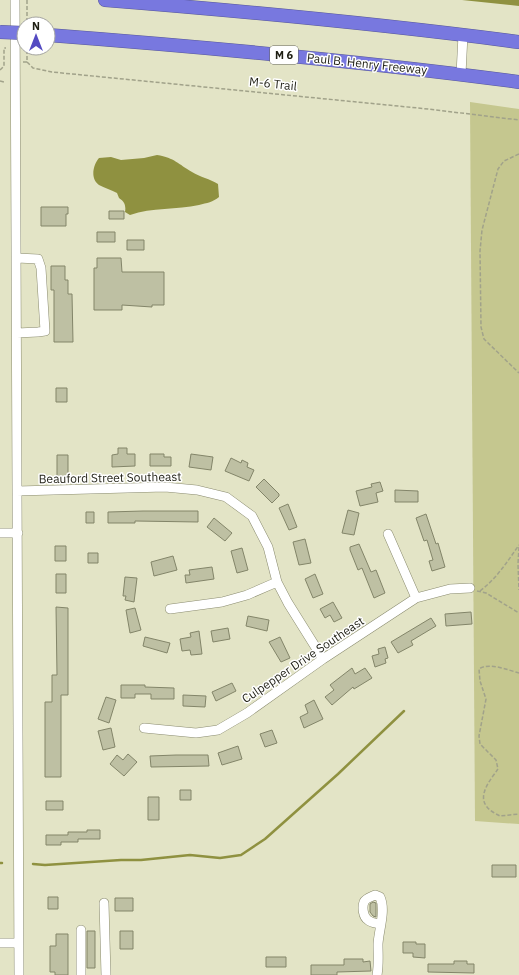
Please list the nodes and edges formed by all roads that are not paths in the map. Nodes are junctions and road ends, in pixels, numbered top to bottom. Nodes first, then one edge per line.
1 (15, 0) edge
2 (105, 0) edge
3 (0, 32) edge
4 (16, 33) edge
5 (463, 35) junction
6 (56, 36) edge
7 (519, 42) edge
8 (461, 74) junction
9 (519, 82) edge
10 (17, 258) junction
11 (17, 333) junction
12 (17, 491) junction
13 (18, 533) junction
14 (0, 534) edge
15 (388, 534) dead end
16 (277, 582) junction
17 (470, 588) road end
18 (416, 598) junction
19 (170, 609) dead end
20 (323, 659) junction
21 (144, 728) dead end
22 (104, 903) dead end
23 (380, 924) dead end
24 (81, 930) dead end
25 (18, 943) junction
26 (0, 944) edge
27 (19, 975) edge
28 (81, 975) edge
29 (106, 975) edge
30 (377, 975) edge

1 - 10 street
2 - 5 highway
3 - 4 highway, bridge
5 - 7 highway
5 - 8 street
6 - 8 highway, Paul B. Henry Freeway / M 6
8 - 9 highway, Paul B. Henry Freeway / M 6
10 - 11 street
10 - 11 street
11 - 12 street
12 - 13 street
12 - 16 street, Beauford Street Southeast
13 - 14 street
13 - 25 street
15 - 18 street
16 - 19 street
16 - 20 street, Beauford Street Southeast
17 - 18 street, Culpepper Drive Southeast
18 - 20 street, Culpepper Drive Southeast
20 - 21 street, Culpepper Drive Southeast
22 - 29 street
23 - 30 street
24 - 28 street
25 - 26 street
25 - 27 street

